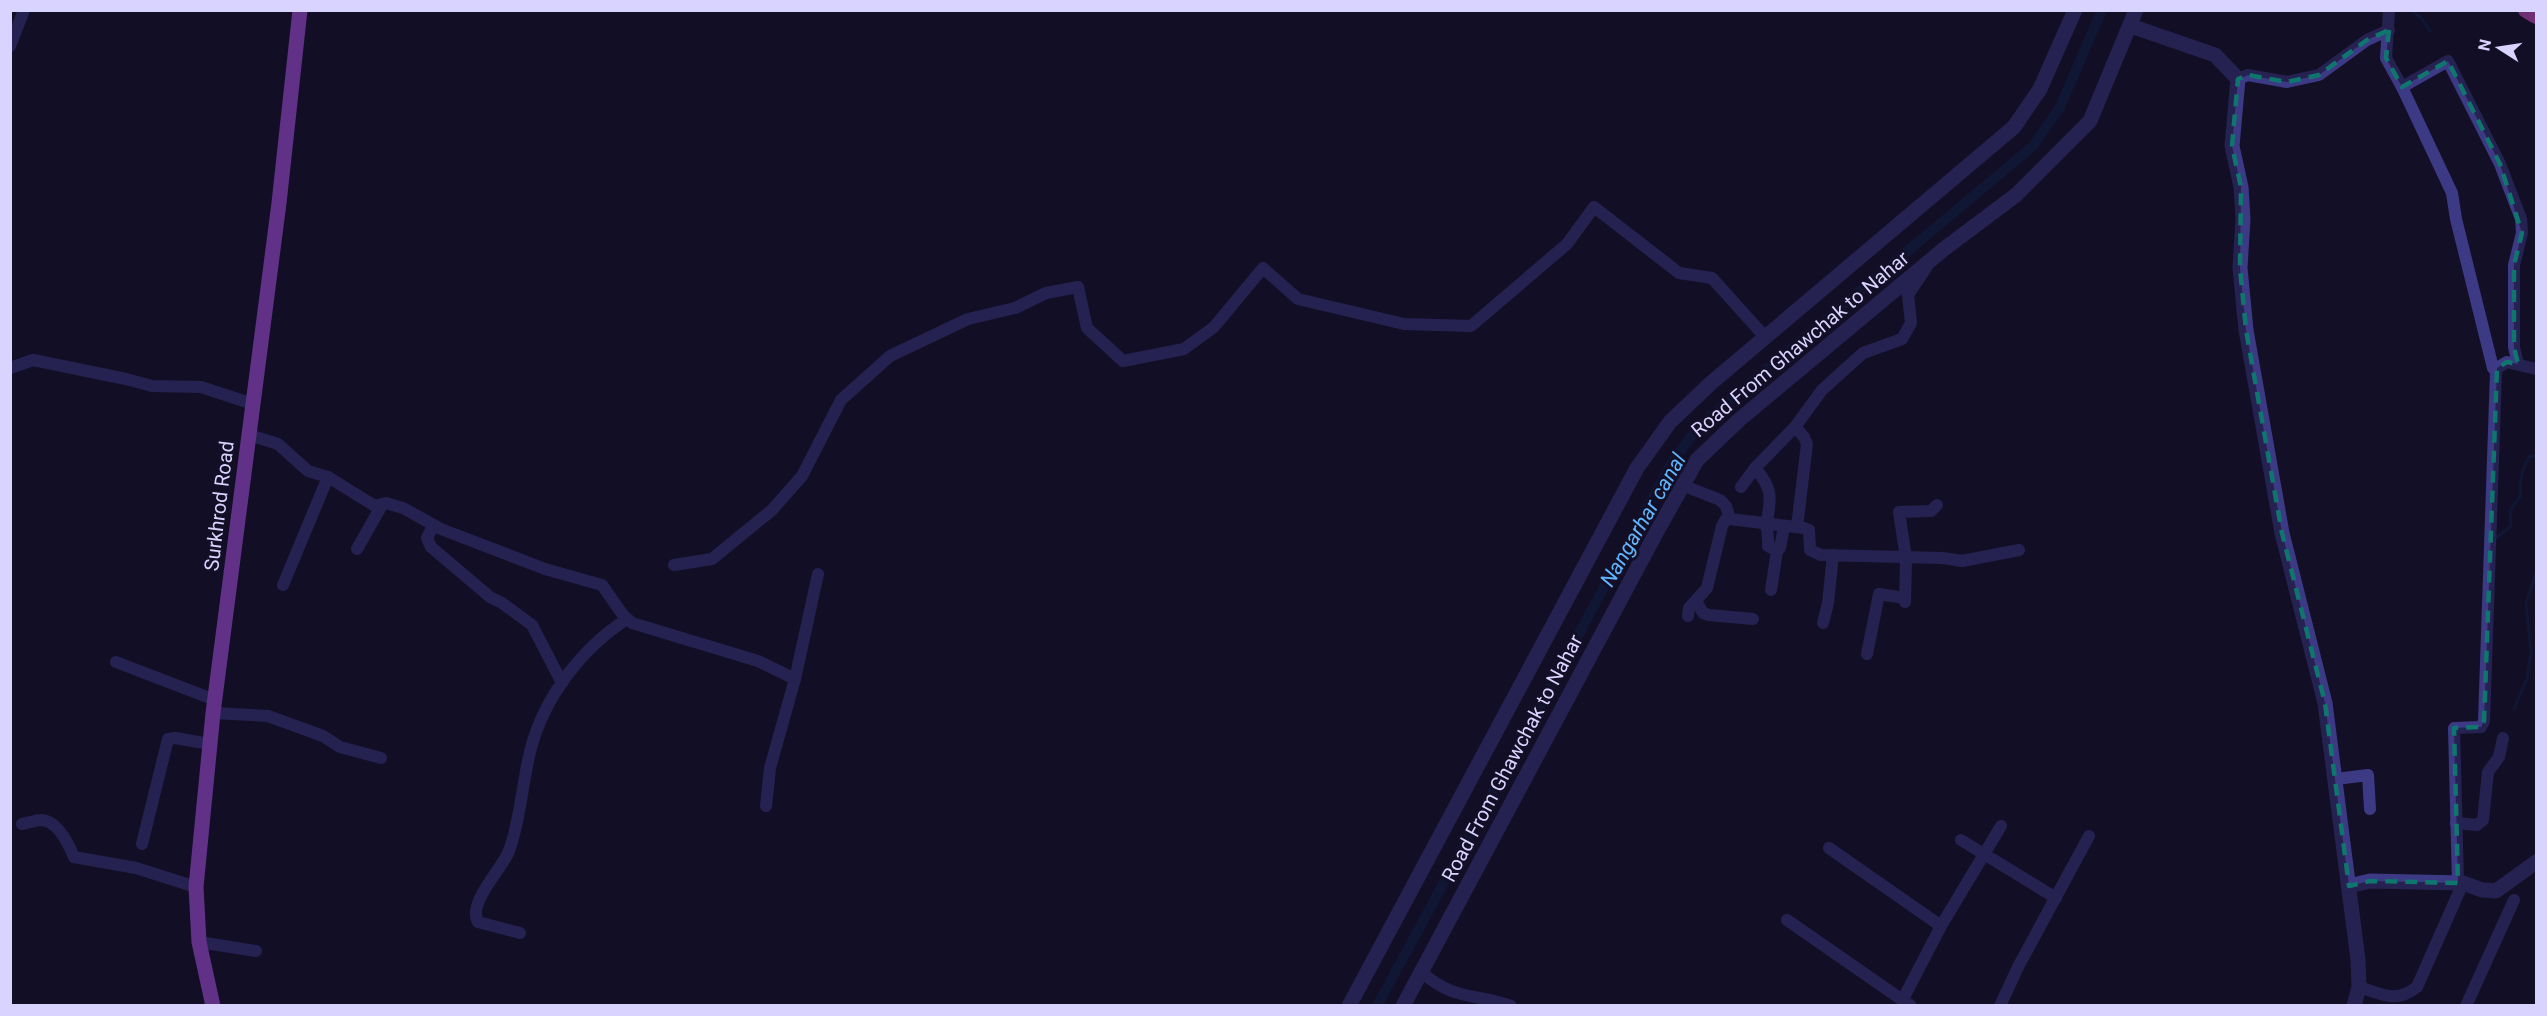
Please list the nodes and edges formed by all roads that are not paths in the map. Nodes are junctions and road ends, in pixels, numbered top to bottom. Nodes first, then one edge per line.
1 (24, 10) edge
2 (300, 10) edge
3 (2075, 10) edge
4 (2136, 10) edge
5 (2390, 10) edge
6 (2526, 10) edge
7 (2536, 16) edge
8 (2131, 26) junction
9 (2389, 30) junction
10 (10, 46) edge
11 (2238, 79) junction
12 (2402, 87) junction
13 (1932, 259) junction
14 (1766, 338) junction
15 (2518, 364) junction
16 (10, 368) edge
17 (2536, 369) edge
18 (2496, 372) junction
19 (254, 404) junction
20 (1795, 427) junction
21 (249, 435) junction
22 (1755, 468) junction
23 (328, 477) junction
24 (1682, 485) junction
25 (1741, 487) dead end
26 (381, 505) junction
27 (1937, 505) dead end
28 (1730, 519) junction
29 (1767, 525) junction
30 (433, 526) junction
31 (1790, 527) junction
32 (357, 549) dead end
33 (2019, 550) dead end
34 (1777, 551) junction
35 (1833, 555) junction
36 (1906, 558) junction
37 (674, 565) dead end
38 (818, 574) dead end
39 (283, 585) dead end
40 (1771, 590) dead end
41 (1696, 601) junction
42 (1688, 616) dead end
43 (627, 619) junction
44 (1752, 619) dead end
45 (1823, 623) dead end
46 (1867, 654) dead end
47 (116, 662) dead end
48 (795, 679) junction
49 (562, 683) junction
50 (214, 706) junction
51 (2503, 738) dead end
52 (210, 744) junction
53 (381, 758) dead end
54 (2336, 779) junction
55 (766, 806) dead end
56 (2370, 809) dead end
57 (2456, 823) junction
58 (22, 824) dead end
59 (2001, 826) dead end
60 (2089, 836) dead end
61 (1961, 840) dead end
62 (142, 844) dead end
63 (1829, 848) dead end
64 (1985, 855) junction
65 (2536, 862) edge
66 (2461, 883) junction
67 (2349, 886) junction
68 (196, 887) junction
69 (2056, 898) junction
70 (2514, 900) dead end
71 (1787, 920) dead end
72 (1941, 926) junction
73 (520, 933) dead end
74 (200, 942) junction
75 (256, 951) dead end
76 (1421, 972) junction
77 (2359, 987) junction
78 (2409, 1001) edge
79 (1907, 1002) edge
80 (213, 1005) edge
81 (1349, 1005) edge
82 (1403, 1005) edge
83 (1511, 1005) edge
84 (2000, 1005) edge
85 (2354, 1005) edge
86 (2466, 1005) edge

1 - 10 street
2 - 19 main road, Surkhrod Road
3 - 14 street
4 - 8 street, Road From Ghawchak to Nahar
5 - 9 street
6 - 7 highway
8 - 11 street
8 - 13 street, Road From Ghawchak to Nahar
9 - 11 street
9 - 12 street
11 - 54 street
12 - 15 street
12 - 18 street
13 - 20 street
13 - 24 street, Road From Ghawchak to Nahar
14 - 37 street
14 - 81 street
15 - 17 street
15 - 18 street
16 - 19 street
18 - 57 street
19 - 21 main road, Surkhrod Road
20 - 22 street
20 - 31 street
21 - 23 street
21 - 50 main road, Surkhrod Road
22 - 25 street
22 - 29 street
23 - 26 street
23 - 39 street
24 - 28 street
24 - 76 street, Road From Ghawchak to Nahar
26 - 30 street
26 - 32 street
27 - 36 street
28 - 29 street
28 - 41 street
29 - 31 street
29 - 34 street
30 - 43 street
30 - 49 street
31 - 34 street
31 - 35 street
33 - 36 street
34 - 40 street
35 - 36 street
35 - 45 street
36 - 46 street
38 - 48 street
41 - 42 street
41 - 44 street
43 - 48 street
43 - 49 street
47 - 50 street
48 - 55 street
49 - 73 street
50 - 52 main road, Surkhrod Road
50 - 53 street
51 - 57 street
52 - 62 street
52 - 68 main road, Surkhrod Road
54 - 56 street
54 - 67 street
57 - 66 street
58 - 68 street
59 - 64 street
60 - 69 street
61 - 64 street
63 - 72 street
64 - 69 street
64 - 72 street
65 - 66 street
66 - 67 street
66 - 78 street
67 - 77 street
68 - 74 main road, Surkhrod Road
69 - 84 street
70 - 86 street
71 - 79 street
72 - 79 street
74 - 75 street
74 - 80 main road, Surkhrod Road
76 - 82 street, Road From Ghawchak to Nahar
76 - 83 street
77 - 78 street
77 - 85 street

